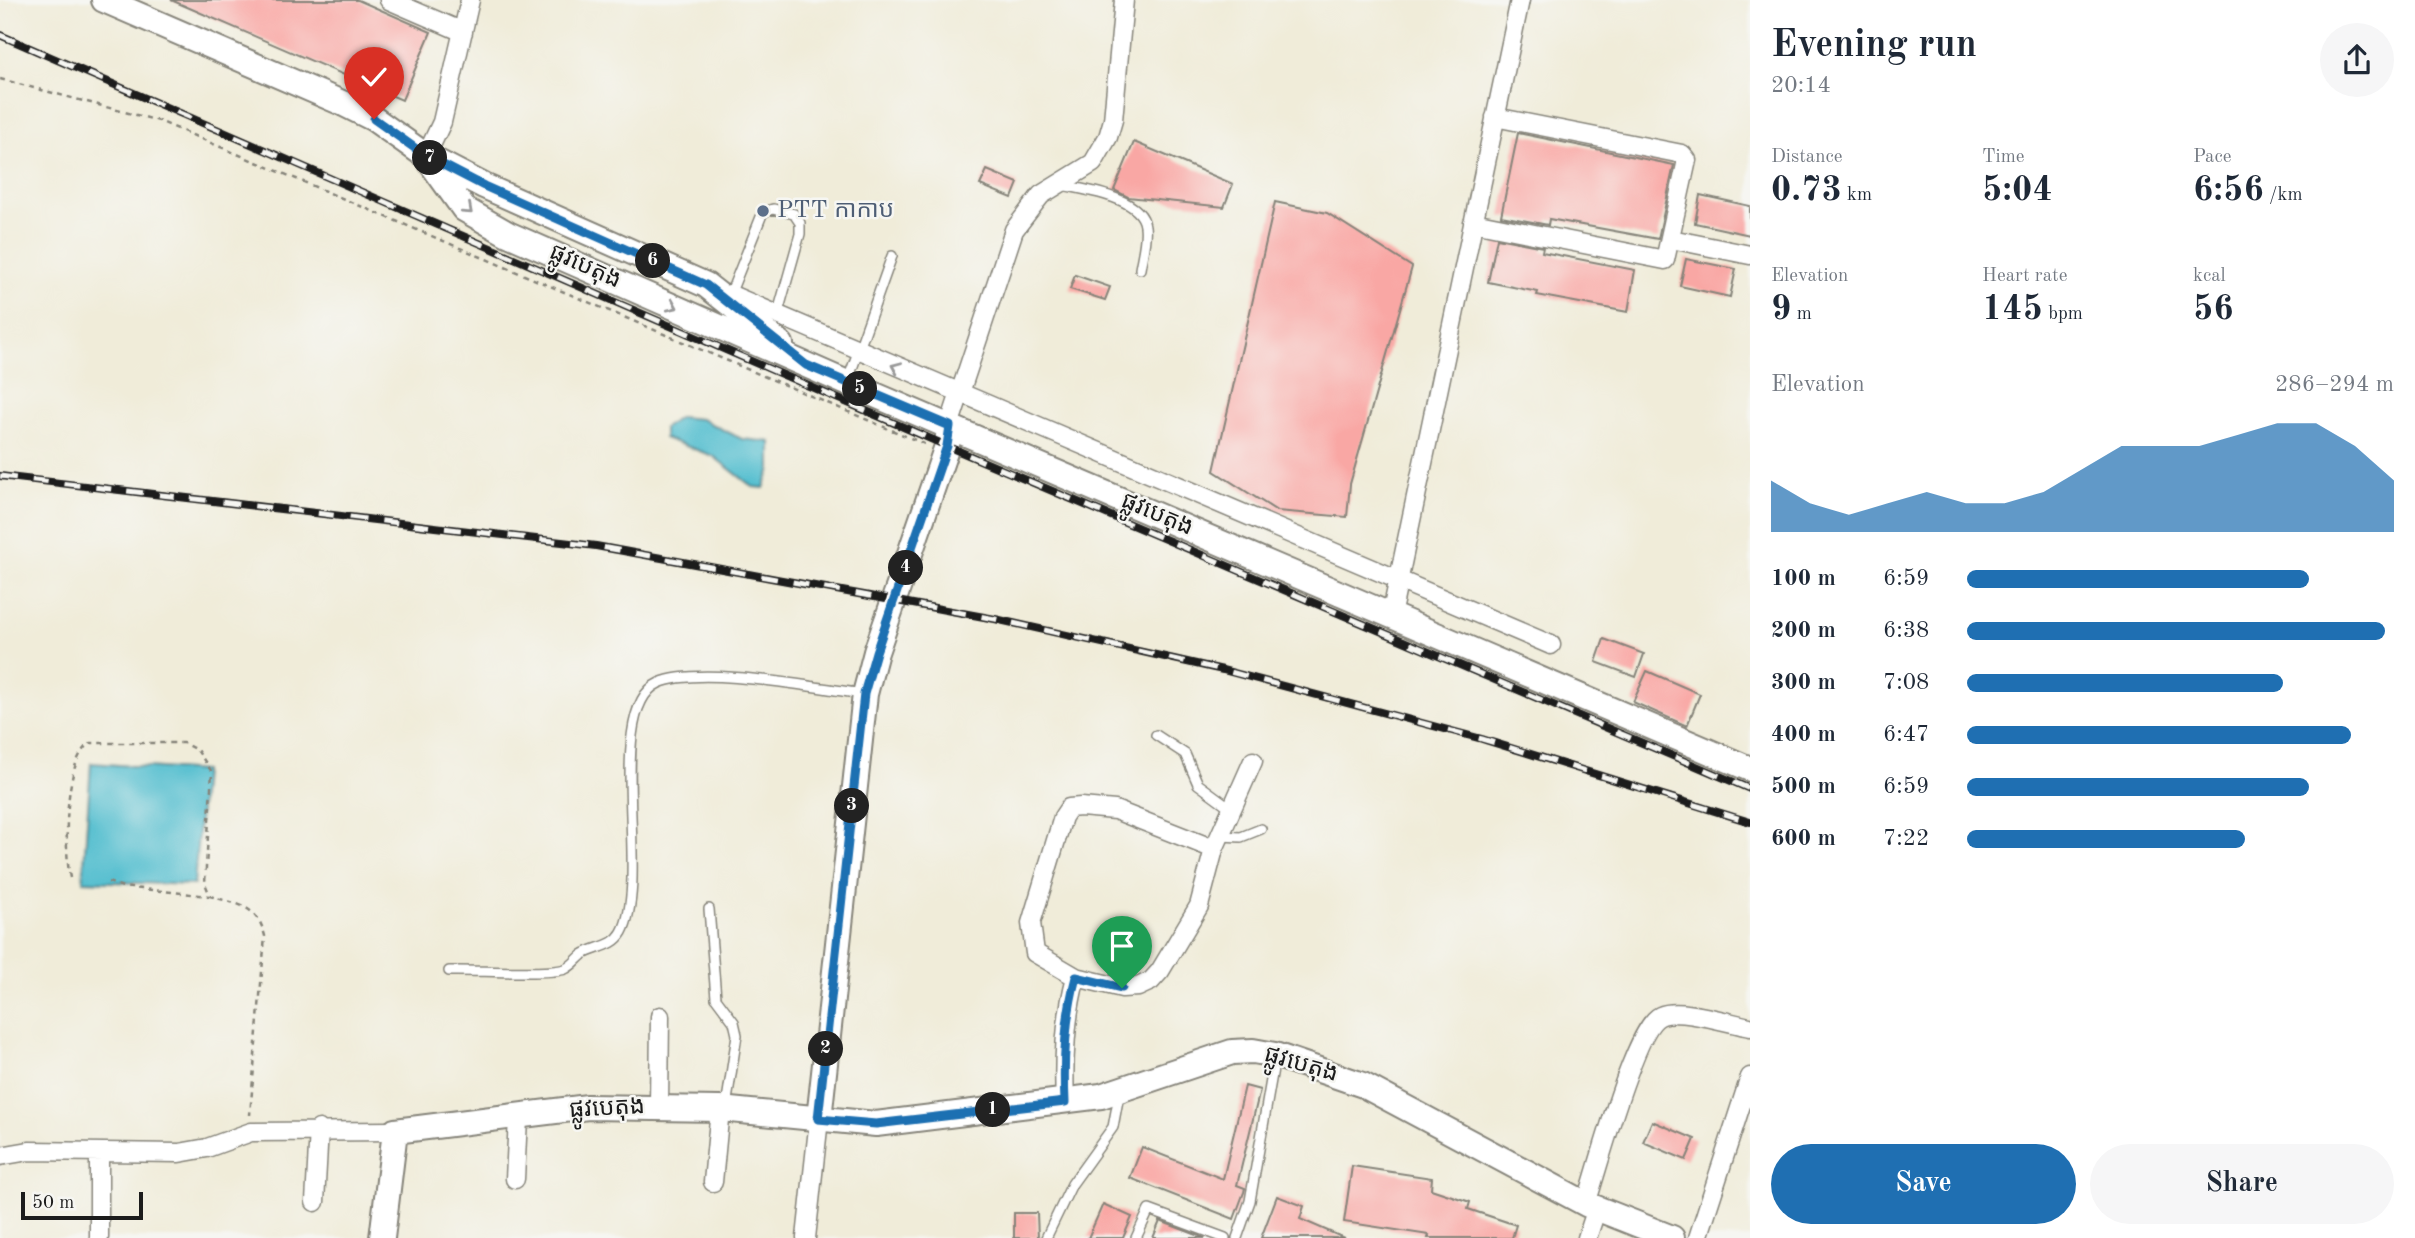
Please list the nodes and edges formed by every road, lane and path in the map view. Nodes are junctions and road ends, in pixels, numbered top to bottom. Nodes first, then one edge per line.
1 (104, 0) edge
2 (389, 0) edge
3 (470, 0) edge
4 (1124, 0) edge
5 (1520, 0) edge
6 (463, 32) junction
7 (0, 79) edge
8 (1495, 117) junction
9 (426, 156) junction
10 (1060, 184) junction
11 (1473, 222) junction
12 (1671, 239) junction
13 (1750, 255) edge
14 (892, 256) dead end
15 (1140, 269) dead end
16 (728, 298) junction
17 (718, 326) junction
18 (772, 333) junction
19 (858, 350) junction
20 (847, 383) junction
21 (959, 394) junction
22 (950, 426) junction
23 (945, 453) junction
24 (1398, 580) junction
25 (1391, 617) junction
26 (1551, 645) dead end
27 (864, 694) junction
28 (1156, 735) dead end
29 (1253, 761) dead end
30 (1750, 769) edge
31 (1232, 809) junction
32 (1261, 829) dead end
33 (1217, 842) junction
34 (70, 878) dead end
35 (108, 882) dead end
36 (211, 896) junction
37 (709, 909) dead end
38 (449, 971) dead end
39 (1076, 977) junction
40 (660, 1016) dead end
41 (1750, 1027) edge
42 (1275, 1055) junction
43 (1750, 1077) edge
44 (1120, 1090) junction
45 (1065, 1102) junction
46 (659, 1106) junction
47 (723, 1109) junction
48 (518, 1118) junction
49 (818, 1119) junction
50 (318, 1129) junction
51 (395, 1130) junction
52 (251, 1132) junction
53 (99, 1153) junction
54 (0, 1156) edge
55 (514, 1179) dead end
56 (713, 1182) dead end
57 (315, 1202) dead end
58 (1592, 1206) junction
59 (99, 1238) edge
60 (382, 1238) edge
61 (806, 1238) edge
62 (1046, 1238) edge
63 (1136, 1238) edge
64 (1225, 1238) edge
65 (1237, 1238) edge
66 (1587, 1238) edge
67 (1672, 1238) edge
68 (1698, 1238) edge

1 - 9 main road, ផ្លូវបេតុង
2 - 6 street
3 - 6 street
4 - 10 street
5 - 8 street
6 - 9 street
7 - 23 path
8 - 11 street
8 - 12 street
9 - 16 main road, ផ្លូវបេតុង
9 -> 17 main road, ផ្លូវបេតុង
10 - 15 lane
10 - 21 street
11 - 12 street
11 - 24 street
12 - 13 street
14 - 19 lane
16 - 17 lane
16 - 18 main road, ផ្លូវបេតុង
16 - 18 lane
17 - 18 main road, ផ្លូវបេតុង
18 - 19 street
18 - 20 main road, ផ្លូវបេតុង
19 - 20 lane
21 -> 19 street
20 - 22 main road, ផ្លូវបេតុង
21 - 22 street
21 - 24 street
22 - 23 main road
22 - 25 main road, ផ្លូវបេតុង
23 - 27 main road
24 - 25 street
24 - 26 street
25 - 30 main road, ផ្លូវបេតុង
27 - 38 lane
27 - 49 main road
28 - 31 lane
29 - 31 street
31 - 33 street
32 - 33 lane
33 - 39 street
33 - 39 street
34 - 36 path
35 - 36 path
36 - 52 path
37 - 47 lane
39 - 45 street
40 - 46 street
41 - 58 street
42 - 44 main road, ផ្លូវបេតុង
42 - 58 main road, ផ្លូវបេតុង
42 - 65 lane
43 - 68 street
44 - 45 main road, ផ្លូវបេតុង
44 - 62 lane
45 - 49 main road, ផ្លូវបេតុង
46 - 47 main road, ផ្លូវបេតុង
46 - 48 main road, ផ្លូវបេតុង
47 - 49 main road, ផ្លូវបេតុង
47 - 56 street
48 - 51 main road, ផ្លូវបេតុង
48 - 55 street
49 - 61 street
50 - 51 street
50 - 52 street
50 - 57 street
51 - 60 main road
52 - 53 street
53 - 54 street
53 - 59 street
58 - 66 street
58 - 67 main road, ផ្លូវបេតុង
63 - 64 lane

